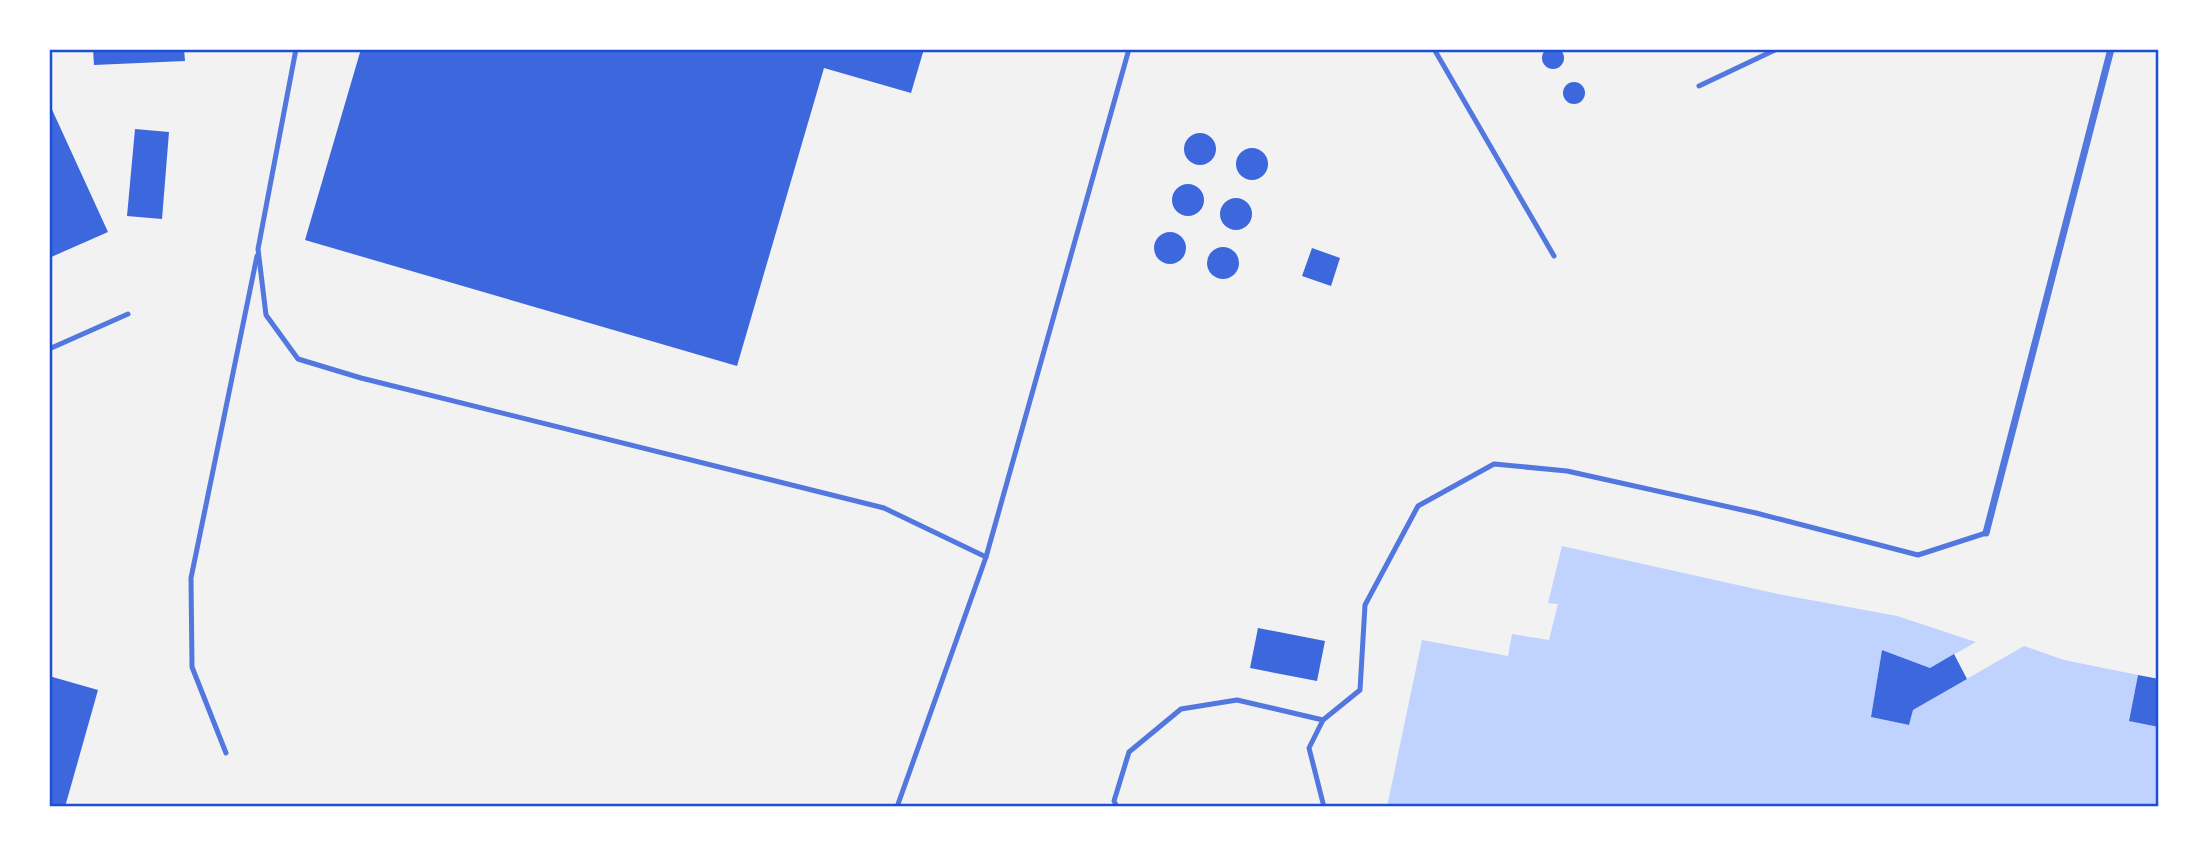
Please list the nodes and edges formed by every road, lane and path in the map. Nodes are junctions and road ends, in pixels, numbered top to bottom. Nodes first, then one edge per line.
1 (296, 49) edge
2 (1129, 49) edge
3 (1434, 49) edge
4 (1777, 49) edge
5 (2111, 49) edge
6 (1699, 86) dead end
7 (258, 249) junction
8 (1554, 256) dead end
9 (128, 314) dead end
10 (49, 349) edge
11 (1986, 533) joint
12 (986, 557) junction
13 (1323, 720) junction
14 (226, 753) dead end
15 (897, 807) edge
16 (1117, 807) edge
17 (1324, 807) edge

1 - 7 lane
2 - 12 lane
3 - 8 lane
4 - 6 lane
5 - 11 street
7 - 12 lane
7 - 14 lane
9 - 10 lane
11 - 13 lane
12 - 15 lane
13 - 16 lane
13 - 17 lane

